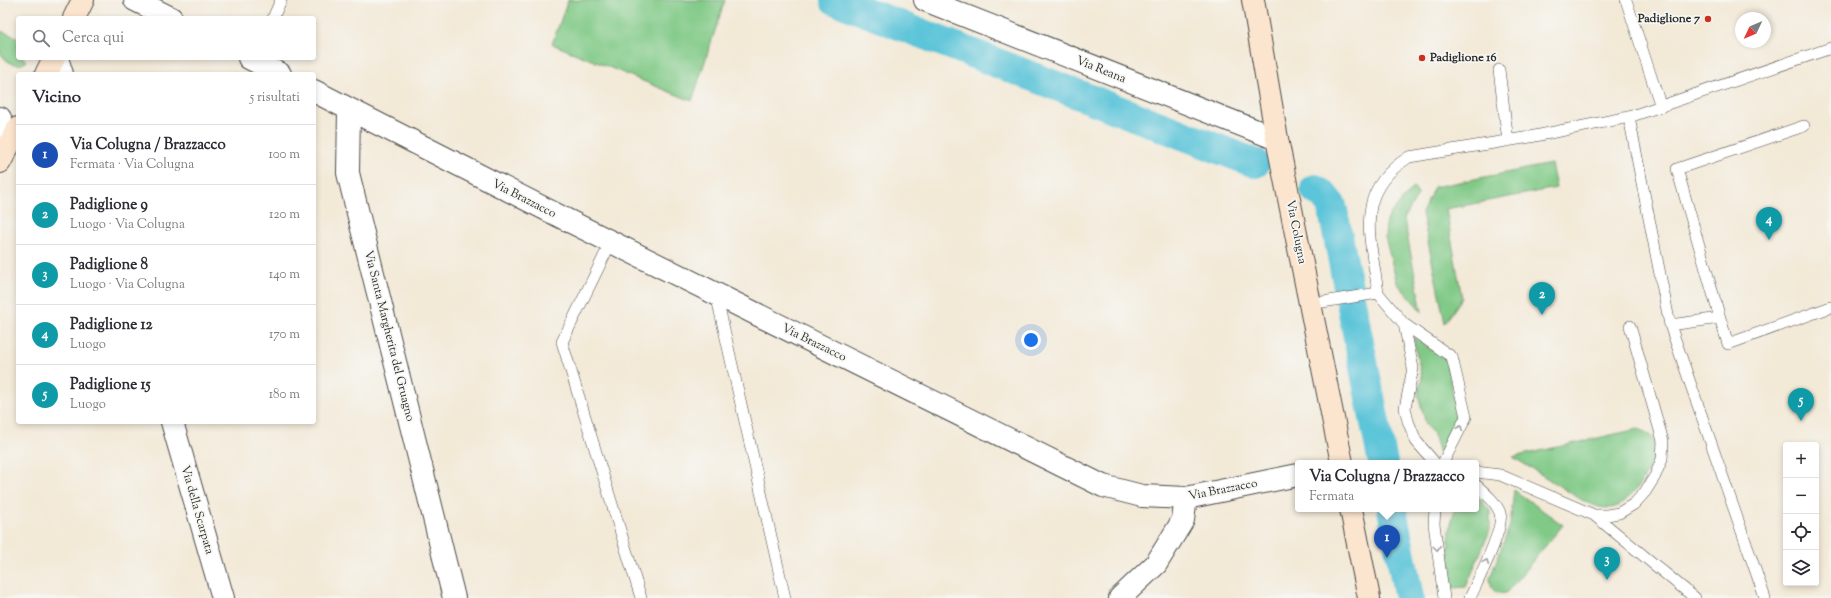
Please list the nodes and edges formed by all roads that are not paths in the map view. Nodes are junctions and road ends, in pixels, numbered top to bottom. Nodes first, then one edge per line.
1 (83, 0) edge
2 (136, 0) edge
3 (282, 0) edge
4 (925, 0) edge
5 (1253, 0) edge
6 (1626, 0) edge
7 (75, 16) edge
8 (167, 16) edge
9 (274, 16) edge
10 (1831, 48) edge
11 (55, 60) edge
12 (57, 60) edge
13 (253, 60) edge
14 (1499, 70) dead end
15 (47, 72) edge
16 (61, 72) edge
17 (276, 72) edge
18 (316, 92) edge
19 (1661, 107) junction
20 (349, 109) junction
21 (1629, 117) junction
22 (0, 118) edge
23 (1804, 126) dead end
24 (14, 135) edge
25 (1277, 140) junction
26 (1508, 141) junction
27 (0, 162) edge
28 (611, 242) junction
29 (1378, 293) junction
30 (716, 294) junction
31 (1310, 304) junction
32 (1831, 307) edge
33 (1720, 318) junction
34 (1404, 324) junction
35 (1630, 326) dead end
36 (1670, 326) junction
37 (173, 424) edge
38 (1341, 460) edge
39 (1432, 460) edge
40 (1444, 460) edge
41 (1479, 472) edge
42 (1295, 476) edge
43 (1479, 488) edge
44 (1186, 498) junction
45 (1352, 512) edge
46 (1435, 512) edge
47 (1594, 515) junction
48 (223, 598) edge
49 (454, 598) edge
50 (641, 598) edge
51 (786, 598) edge
52 (1120, 598) edge
53 (1369, 598) edge
54 (1444, 598) edge
55 (1470, 598) edge
56 (1695, 598) edge
57 (1765, 598) edge

1 - 7 street
2 - 8 street
3 - 9 lane
4 - 25 street, Via Reana
5 - 25 street, Via Colugna
6 - 19 lane
10 - 19 lane
11 - 15 street
12 - 16 street
13 - 17 street
14 - 26 lane
18 - 20 street
19 - 21 lane
20 - 28 street, Via Brazzacco
20 - 49 street, Via Santa Margherita del Gruagno
21 - 26 lane
21 - 36 lane
22 - 24 street
23 - 33 lane
24 - 27 street
25 - 31 street, Via Colugna
26 - 29 lane
28 - 30 street, Via Brazzacco
28 - 50 lane
29 - 31 lane
29 - 34 lane
30 - 44 street, Via Brazzacco
30 - 51 lane
31 - 38 street, Via Colugna
32 - 33 lane
33 - 36 lane
34 - 39 lane
40 -> 34 lane
35 - 47 lane
36 - 57 lane
37 - 48 street, Via della Scarpata
41 - 47 lane
42 - 44 street, Via Brazzacco
55 -> 43 lane
44 - 52 street
45 - 53 street
46 -> 54 lane
47 - 56 lane

